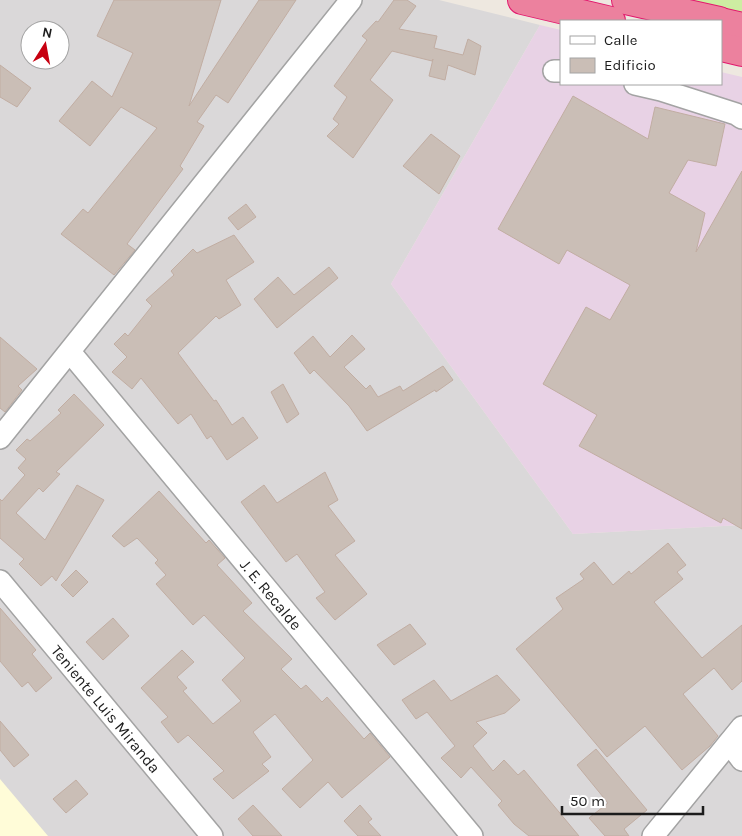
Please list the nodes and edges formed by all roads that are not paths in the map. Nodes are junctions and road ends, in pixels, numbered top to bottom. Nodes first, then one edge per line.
1 (351, 0) edge
2 (522, 0) edge
3 (626, 0) edge
4 (607, 20) edge
5 (711, 20) edge
6 (722, 22) edge
7 (742, 27) edge
8 (722, 47) edge
9 (742, 52) edge
10 (639, 85) edge
11 (742, 118) edge
12 (70, 352) junction
13 (0, 438) edge
14 (0, 581) edge
15 (735, 735) edge
16 (742, 760) edge
17 (212, 836) edge
18 (472, 836) edge
19 (653, 836) edge

1 - 12 street
2 - 4 highway
3 - 5 highway
6 - 7 highway
8 - 9 highway
10 - 11 street
12 - 13 street
12 - 18 street, J. E. Recalde
14 - 17 street, Teniente Luis Miranda
15 - 16 street
15 - 19 street

